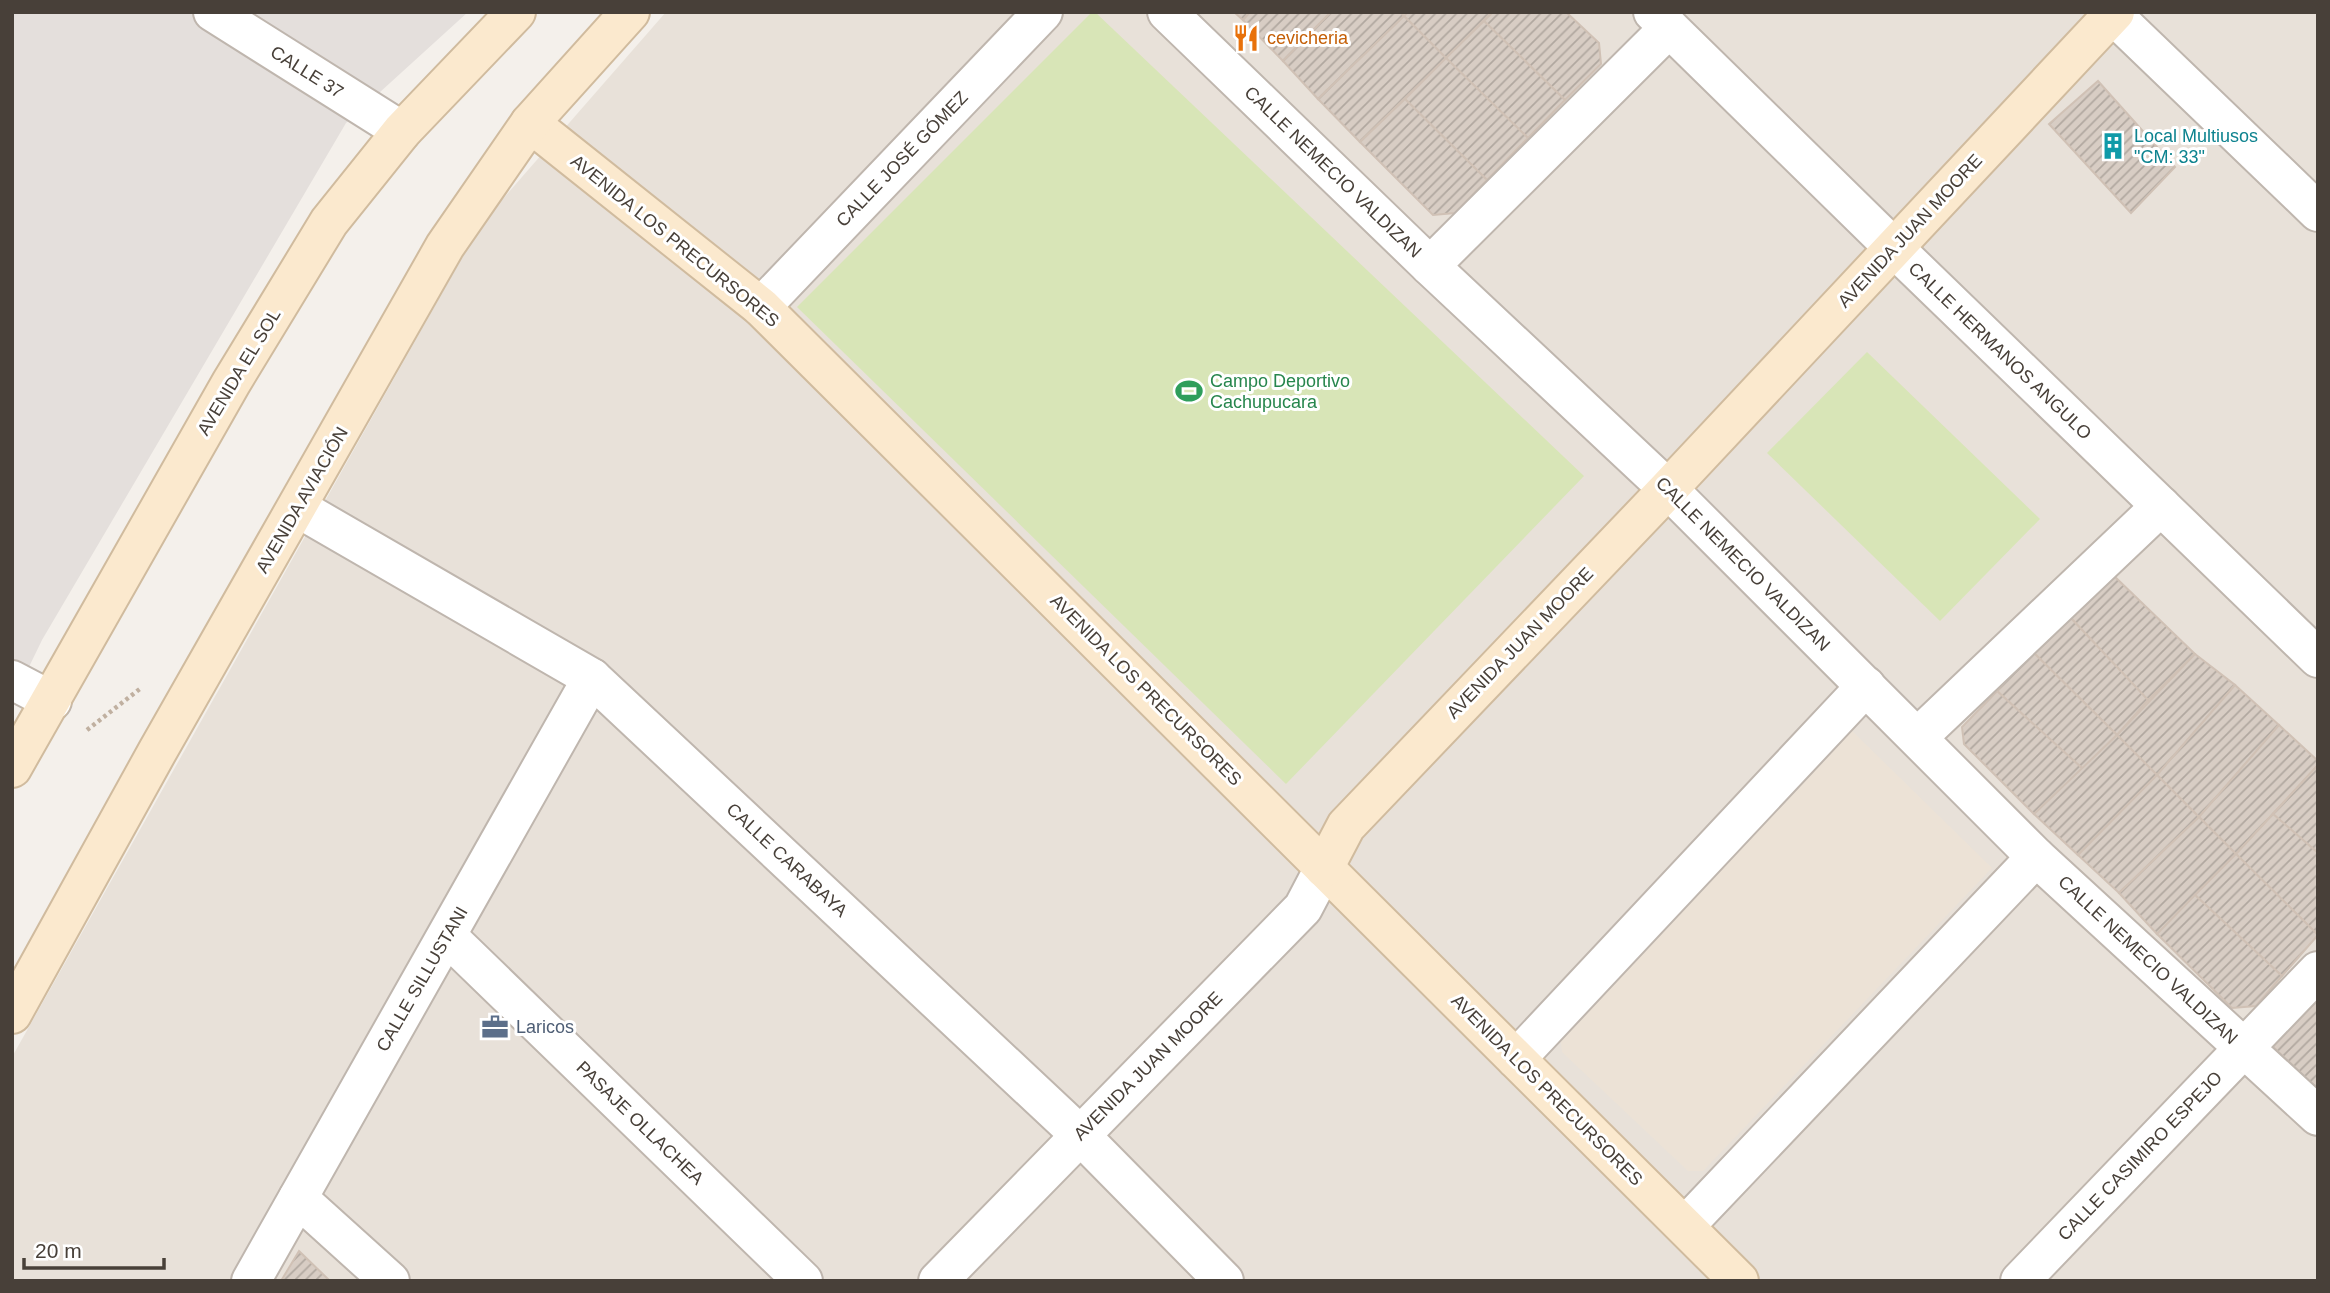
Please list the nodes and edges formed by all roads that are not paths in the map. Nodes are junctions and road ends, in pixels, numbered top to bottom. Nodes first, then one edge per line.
1 (213, 12) edge
2 (516, 12) edge
3 (630, 12) edge
4 (1043, 12) edge
5 (1167, 12) edge
6 (2112, 13) edge
7 (1661, 20) edge
8 (530, 123) junction
9 (401, 131) junction
10 (2318, 212) edge
11 (1894, 248) junction
12 (1430, 266) junction
13 (761, 307) junction
14 (1668, 489) junction
15 (2161, 506) junction
16 (298, 508) junction
17 (2318, 658) edge
18 (593, 678) junction
19 (12, 680) edge
20 (1866, 686) junction
21 (52, 701) junction
22 (1917, 737) junction
23 (20, 755) edge
24 (2036, 857) junction
25 (1324, 868) junction
26 (447, 936) junction
27 (2318, 971) edge
28 (12, 1014) edge
29 (2244, 1048) junction
30 (1516, 1059) junction
31 (2318, 1116) edge
32 (1080, 1135) junction
33 (298, 1198) junction
34 (1685, 1226) junction
35 (251, 1281) edge
36 (390, 1281) edge
37 (803, 1281) edge
38 (938, 1281) edge
39 (1224, 1281) edge
40 (1740, 1281) edge
41 (2021, 1281) edge

1 - 9 street, CALLE 37
2 - 9 street, AVENIDA EL SOL
3 - 8 street, AVENIDA AVIACIÓN
4 - 13 street, CALLE JOSÉ GÓMEZ
5 - 12 street, CALLE NEMECIO VALDIZAN
6 - 10 street
6 - 11 street, AVENIDA JUAN MOORE
7 - 11 street, CALLE HERMANOS ANGULO
7 - 12 street
8 - 13 street, AVENIDA LOS PRECURSORES
8 - 16 street, AVENIDA AVIACIÓN
9 - 21 street, AVENIDA EL SOL
11 - 14 street, AVENIDA JUAN MOORE
11 - 15 street, CALLE HERMANOS ANGULO
12 - 14 street, CALLE NEMECIO VALDIZAN
13 - 25 street, AVENIDA LOS PRECURSORES
14 - 20 street, CALLE NEMECIO VALDIZAN
14 - 25 street, AVENIDA JUAN MOORE
15 - 17 street, CALLE HERMANOS ANGULO
15 - 22 street
16 - 18 street, CALLE CARABAYA
16 - 28 street, AVENIDA AVIACIÓN
18 - 26 street, CALLE SILLUSTANI
18 - 32 street, CALLE CARABAYA
19 - 21 street
20 - 22 street, CALLE NEMECIO VALDIZAN
20 - 30 street
21 - 23 street, AVENIDA EL SOL
22 - 24 street, CALLE NEMECIO VALDIZAN
24 - 29 street, CALLE NEMECIO VALDIZAN
24 - 34 street
25 - 30 street, AVENIDA LOS PRECURSORES
25 - 32 street, AVENIDA JUAN MOORE
26 - 33 street, CALLE SILLUSTANI
26 - 37 street, PASAJE OLLACHEA
27 - 29 street, CALLE CASIMIRO ESPEJO
29 - 31 street, CALLE NEMECIO VALDIZAN
29 - 41 street, CALLE CASIMIRO ESPEJO
30 - 34 street, AVENIDA LOS PRECURSORES
32 - 38 street, AVENIDA JUAN MOORE
32 - 39 street, CALLE CARABAYA
33 - 35 street, CALLE SILLUSTANI
33 - 36 street
34 - 40 street, AVENIDA LOS PRECURSORES

